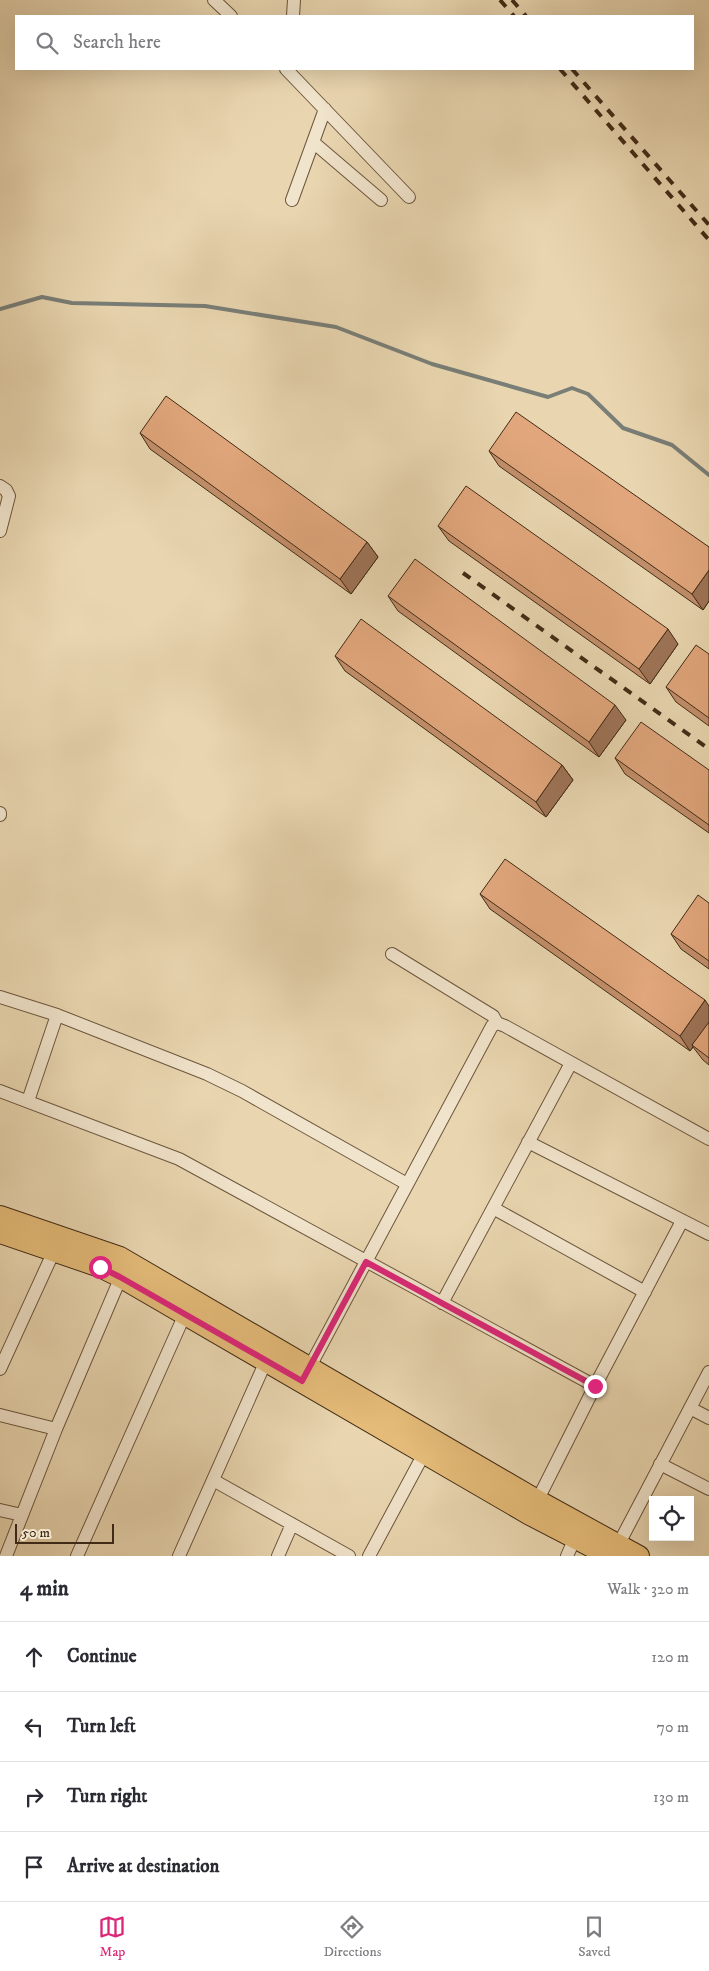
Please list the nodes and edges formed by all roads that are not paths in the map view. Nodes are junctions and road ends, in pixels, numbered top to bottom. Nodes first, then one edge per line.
1 (214, 0) edge
2 (294, 0) edge
3 (230, 15) edge
4 (293, 15) edge
5 (295, 74) edge
6 (325, 109) junction
7 (313, 142) junction
8 (409, 197) dead end
9 (292, 200) dead end
10 (381, 200) dead end
11 (0, 486) edge
12 (0, 531) edge
13 (392, 954) dead end
14 (0, 996) edge
15 (57, 1015) junction
16 (497, 1023) junction
17 (571, 1062) junction
18 (0, 1091) edge
19 (28, 1101) junction
20 (709, 1140) edge
21 (528, 1142) junction
22 (407, 1184) junction
23 (492, 1208) junction
24 (0, 1216) edge
25 (682, 1221) junction
26 (0, 1233) edge
27 (709, 1234) edge
28 (54, 1252) junction
29 (366, 1262) junction
30 (124, 1269) junction
31 (645, 1292) junction
32 (442, 1303) junction
33 (185, 1314) junction
34 (266, 1361) junction
35 (0, 1369) edge
36 (709, 1372) edge
37 (306, 1374) junction
38 (595, 1386) junction
39 (690, 1408) junction
40 (0, 1415) edge
41 (709, 1418) edge
42 (56, 1429) junction
43 (428, 1446) junction
44 (660, 1464) junction
45 (213, 1480) junction
46 (709, 1489) edge
47 (534, 1507) junction
48 (0, 1510) edge
49 (22, 1515) junction
50 (292, 1524) junction
51 (571, 1547) edge
52 (613, 1552) edge
53 (6, 1556) edge
54 (77, 1556) edge
55 (180, 1556) edge
56 (278, 1556) edge
57 (349, 1556) edge
58 (369, 1556) edge
59 (639, 1556) edge

1 - 3 street
2 - 4 street
5 - 6 street
6 - 7 street
6 - 8 street
7 - 9 street
7 - 10 street
11 - 12 street
13 - 16 street
14 - 15 street
15 - 19 street
15 - 22 street
16 - 17 street
16 - 22 street
17 - 20 street
17 - 21 street
18 - 19 street
19 - 29 street
21 - 23 street
21 - 25 street
22 - 29 street
23 - 31 street
23 - 32 street
24 - 30 main road
25 - 27 street
25 - 31 street
26 - 28 main road
28 - 30 main road
28 - 35 street
29 - 32 street
29 - 37 street
30 - 33 main road
30 - 37 main road
30 - 42 street
31 - 38 street
32 - 38 street
33 - 34 main road
33 - 54 street
34 - 37 main road
34 - 45 street
36 - 39 street
37 - 43 main road
38 - 47 street
39 - 41 street
39 - 44 street
40 - 42 street
42 - 49 street
43 - 47 main road
43 - 58 street
44 - 46 street
44 - 52 street
45 - 50 street
45 - 55 street
47 - 51 main road
47 - 52 main road
48 - 49 street
49 - 53 street
50 - 56 street
50 - 57 street
51 - 52 main road
52 - 59 main road

